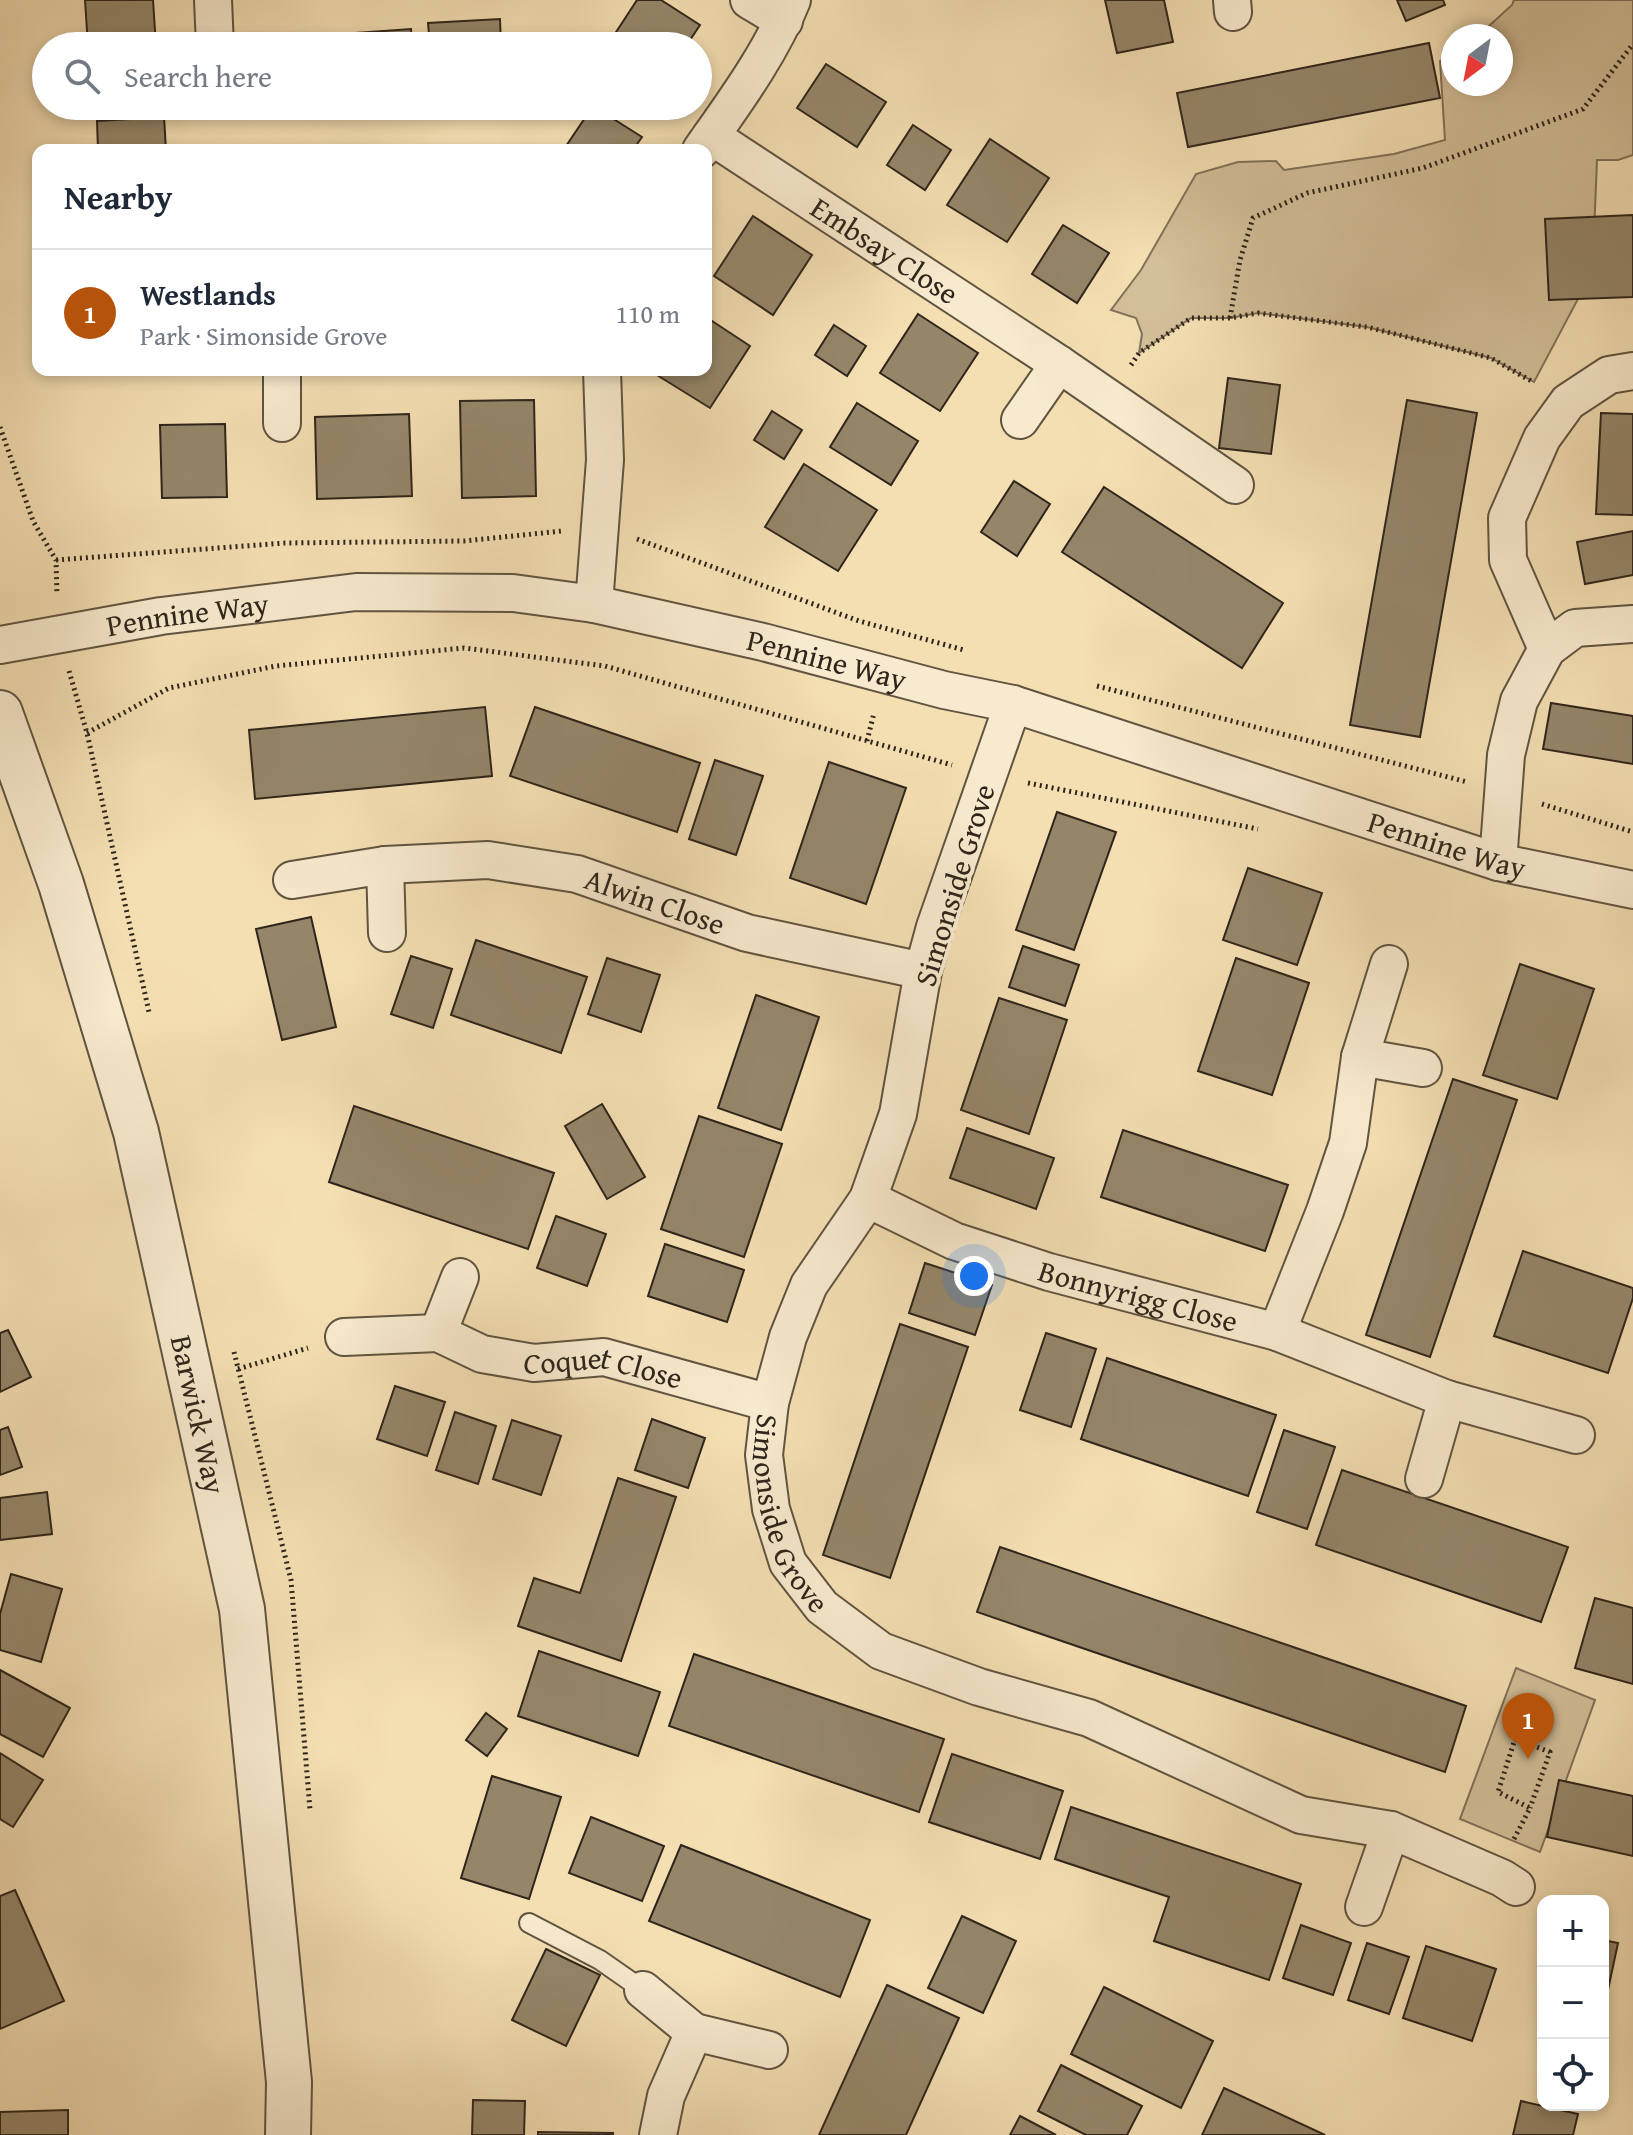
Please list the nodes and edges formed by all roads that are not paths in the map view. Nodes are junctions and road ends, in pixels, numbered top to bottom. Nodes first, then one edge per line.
1 (213, 0) edge
2 (749, 0) edge
3 (788, 10) edge
4 (214, 32) edge
5 (706, 143) edge
6 (712, 147) edge
7 (1059, 364) junction
8 (1633, 371) edge
9 (282, 376) edge
10 (602, 376) edge
11 (1020, 420) dead end
12 (282, 423) dead end
13 (1235, 485) dead end
14 (594, 604) junction
15 (1633, 624) edge
16 (0, 645) edge
17 (1547, 649) junction
18 (1013, 704) junction
19 (0, 713) edge
20 (1498, 862) junction
21 (385, 865) junction
22 (292, 880) dead end
23 (1633, 890) edge
24 (387, 933) dead end
25 (1389, 964) dead end
26 (923, 971) junction
27 (1360, 1057) junction
28 (1423, 1068) dead end
29 (868, 1199) junction
30 (460, 1277) dead end
31 (1277, 1332) junction
32 (438, 1333) junction
33 (344, 1337) road end
34 (1447, 1399) junction
35 (770, 1403) junction
36 (1576, 1435) dead end
37 (1424, 1479) dead end
38 (1391, 1830) junction
39 (1509, 1882) road end
40 (1364, 1907) dead end
41 (529, 1923) dead end
42 (643, 1990) joint
43 (694, 2032) junction
44 (769, 2050) dead end
45 (288, 2135) edge
46 (658, 2135) edge

1 - 4 street
2 - 3 street
3 - 5 street
6 - 7 street, Embsay Close
7 - 11 street
7 - 13 street, Embsay Close
8 - 17 street
9 - 12 street
10 - 14 street
14 - 16 street, Pennine Way
14 - 18 street, Pennine Way
15 - 17 street
17 - 20 street
18 - 20 street, Pennine Way
18 - 26 street, Simonside Grove
19 - 45 street, Barwick Way
20 - 23 street, Pennine Way
21 - 22 street, Alwin Close
21 - 24 street
21 - 26 street, Alwin Close
25 - 27 street, Bonnyrigg Close
26 - 29 street, Simonside Grove
27 - 28 street
27 - 31 street, Bonnyrigg Close
29 - 31 street, Bonnyrigg Close
29 - 35 street, Simonside Grove
30 - 32 street
31 - 34 street, Bonnyrigg Close
32 - 33 street, Coquet Close
32 - 35 street, Coquet Close
34 - 36 street, Bonnyrigg Close
34 - 37 street
35 - 38 street, Simonside Grove
38 - 39 street, Simonside Grove
38 - 40 street
41 - 42 lane
42 - 43 street
43 - 44 street
43 - 46 street

